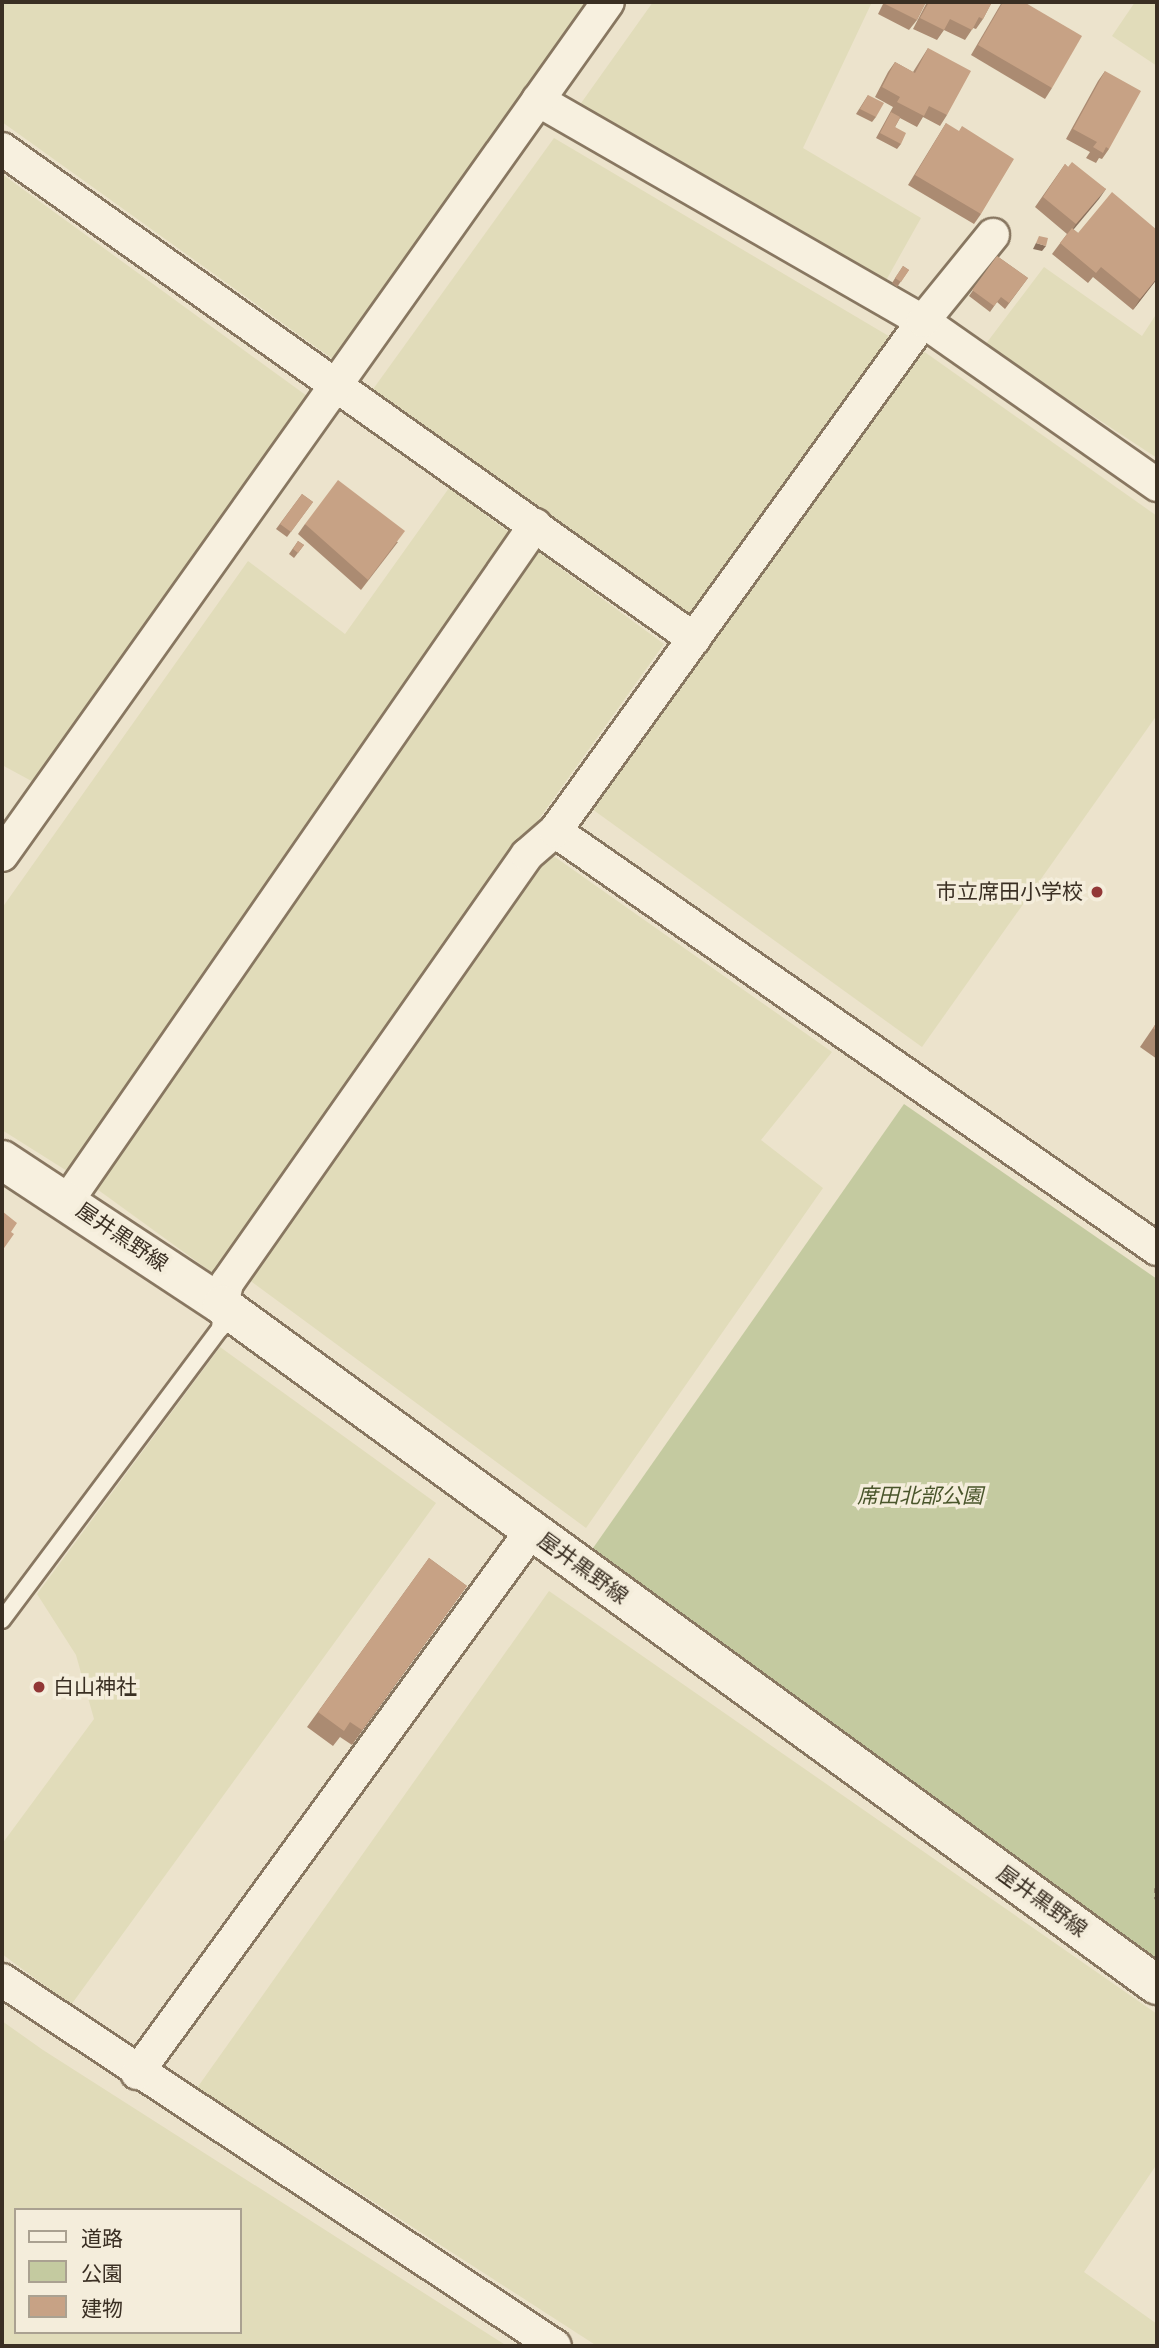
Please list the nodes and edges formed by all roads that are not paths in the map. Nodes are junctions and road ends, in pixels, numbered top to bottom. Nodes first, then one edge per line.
1 (608, 2) edge
2 (538, 100) junction
3 (2, 149) edge
4 (993, 235) dead end
5 (923, 321) junction
6 (338, 387) junction
7 (1157, 485) edge
8 (535, 525) junction
9 (694, 639) junction
10 (555, 831) junction
11 (2, 855) edge
12 (2, 1160) edge
13 (68, 1200) junction
14 (1157, 1249) edge
15 (222, 1305) junction
16 (532, 1530) junction
17 (2, 1620) edge
18 (2, 1980) edge
19 (1157, 1985) edge
20 (138, 2073) junction
21 (555, 2346) edge

1 - 2 street
2 - 5 street
2 - 6 street
3 - 6 street
4 - 5 street
5 - 7 street
5 - 9 street
6 - 8 street
6 - 11 street
8 - 9 street
8 - 13 street
9 - 10 street
10 - 14 street
10 - 15 street
12 - 13 main road, 屋井黒野線
13 - 15 main road, 屋井黒野線
15 - 16 main road, 屋井黒野線
15 - 17 lane
16 - 19 main road, 屋井黒野線
16 - 20 street
18 - 20 street
20 - 21 street

